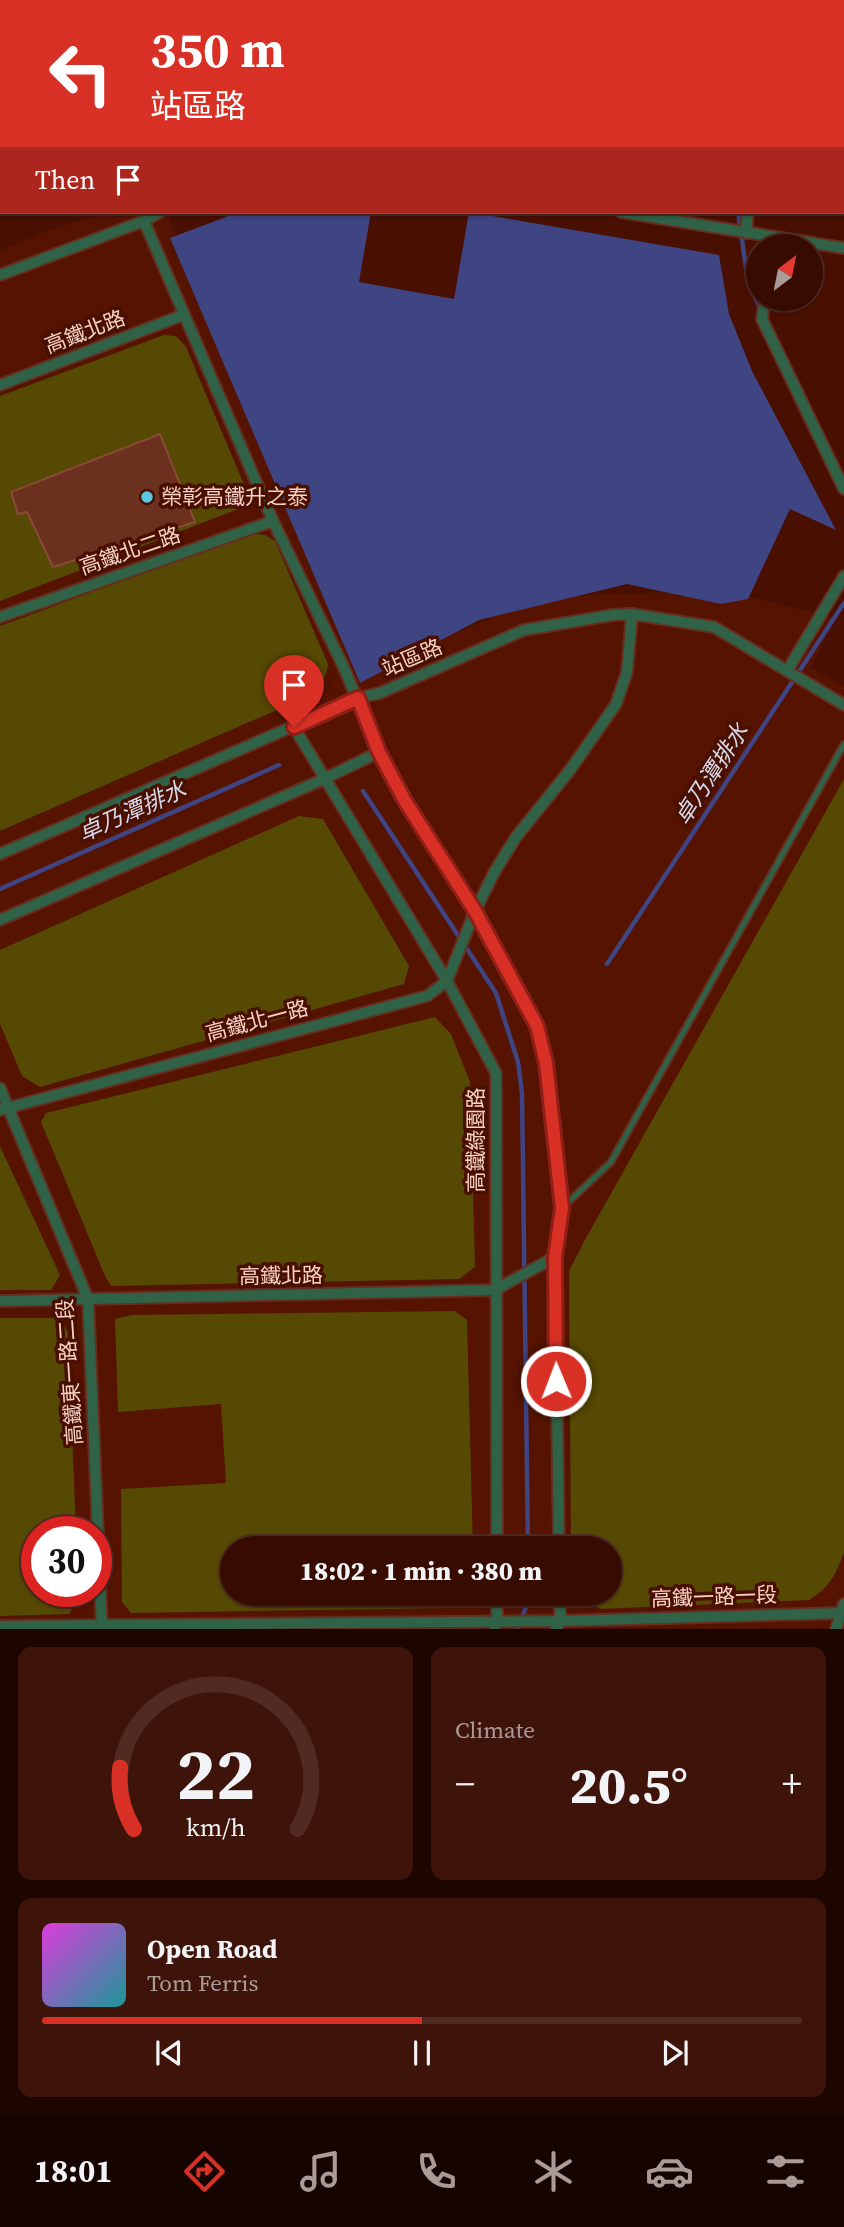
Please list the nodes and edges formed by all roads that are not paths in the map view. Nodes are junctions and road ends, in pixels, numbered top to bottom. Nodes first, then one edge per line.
1 (156, 214) edge
2 (633, 214) edge
3 (748, 214) edge
4 (144, 221) junction
5 (746, 233) junction
6 (749, 234) edge
7 (823, 246) edge
8 (844, 248) edge
9 (0, 275) edge
10 (763, 312) edge
11 (183, 315) junction
12 (0, 385) edge
13 (844, 489) edge
14 (273, 521) junction
15 (844, 576) edge
16 (632, 614) junction
17 (0, 617) edge
18 (789, 671) junction
19 (358, 698) junction
20 (844, 705) edge
21 (294, 727) junction
22 (844, 744) edge
23 (379, 752) junction
24 (324, 779) junction
25 (0, 854) edge
26 (475, 911) junction
27 (0, 920) edge
28 (447, 981) junction
29 (0, 1088) edge
30 (4, 1109) edge
31 (562, 1208) junction
32 (555, 1257) junction
33 (495, 1290) junction
34 (88, 1299) junction
35 (0, 1301) edge
36 (497, 1536) edge
37 (559, 1536) edge
38 (497, 1606) edge
39 (559, 1606) edge
40 (842, 1609) edge
41 (496, 1625) edge
42 (558, 1625) edge
43 (0, 1626) edge
44 (102, 1627) edge
45 (836, 1629) edge

1 - 4 street
2 - 5 street
3 - 5 street
4 - 9 street
4 - 11 street
5 - 6 street
7 - 8 street
10 - 13 street
11 - 12 street, 高鐵北路
11 - 14 street
14 - 17 street, 高鐵北二路
14 - 19 street
15 - 18 street
16 - 18 street, 站區路
16 - 19 street, 站區路
16 - 26 street
18 - 20 street, 站區路
19 - 21 street, 站區路
19 - 23 street
21 - 24 street, 高鐵綠園路
21 - 25 street, 站區路
22 - 31 lane
23 - 24 street
23 - 26 street
24 - 27 street
24 - 28 street, 高鐵綠園路
26 - 28 street
26 - 31 street
28 - 30 street, 高鐵北一路
28 - 33 street, 高鐵綠園路
29 - 30 street, 高鐵東一路二段
30 - 34 street, 高鐵東一路二段
31 - 32 street
32 - 33 street, 高鐵北路
32 - 37 street
33 - 34 street, 高鐵北路
33 - 36 street, 高鐵綠園路
34 - 35 street, 高鐵北路
34 - 44 street, 高鐵東一路二段
38 - 41 street
39 - 42 street
40 - 42 street, 高鐵一路一段
40 - 45 street
41 - 42 street, 高鐵一路一段
41 - 44 street, 高鐵一路一段
43 - 44 street, 高鐵一路一段

